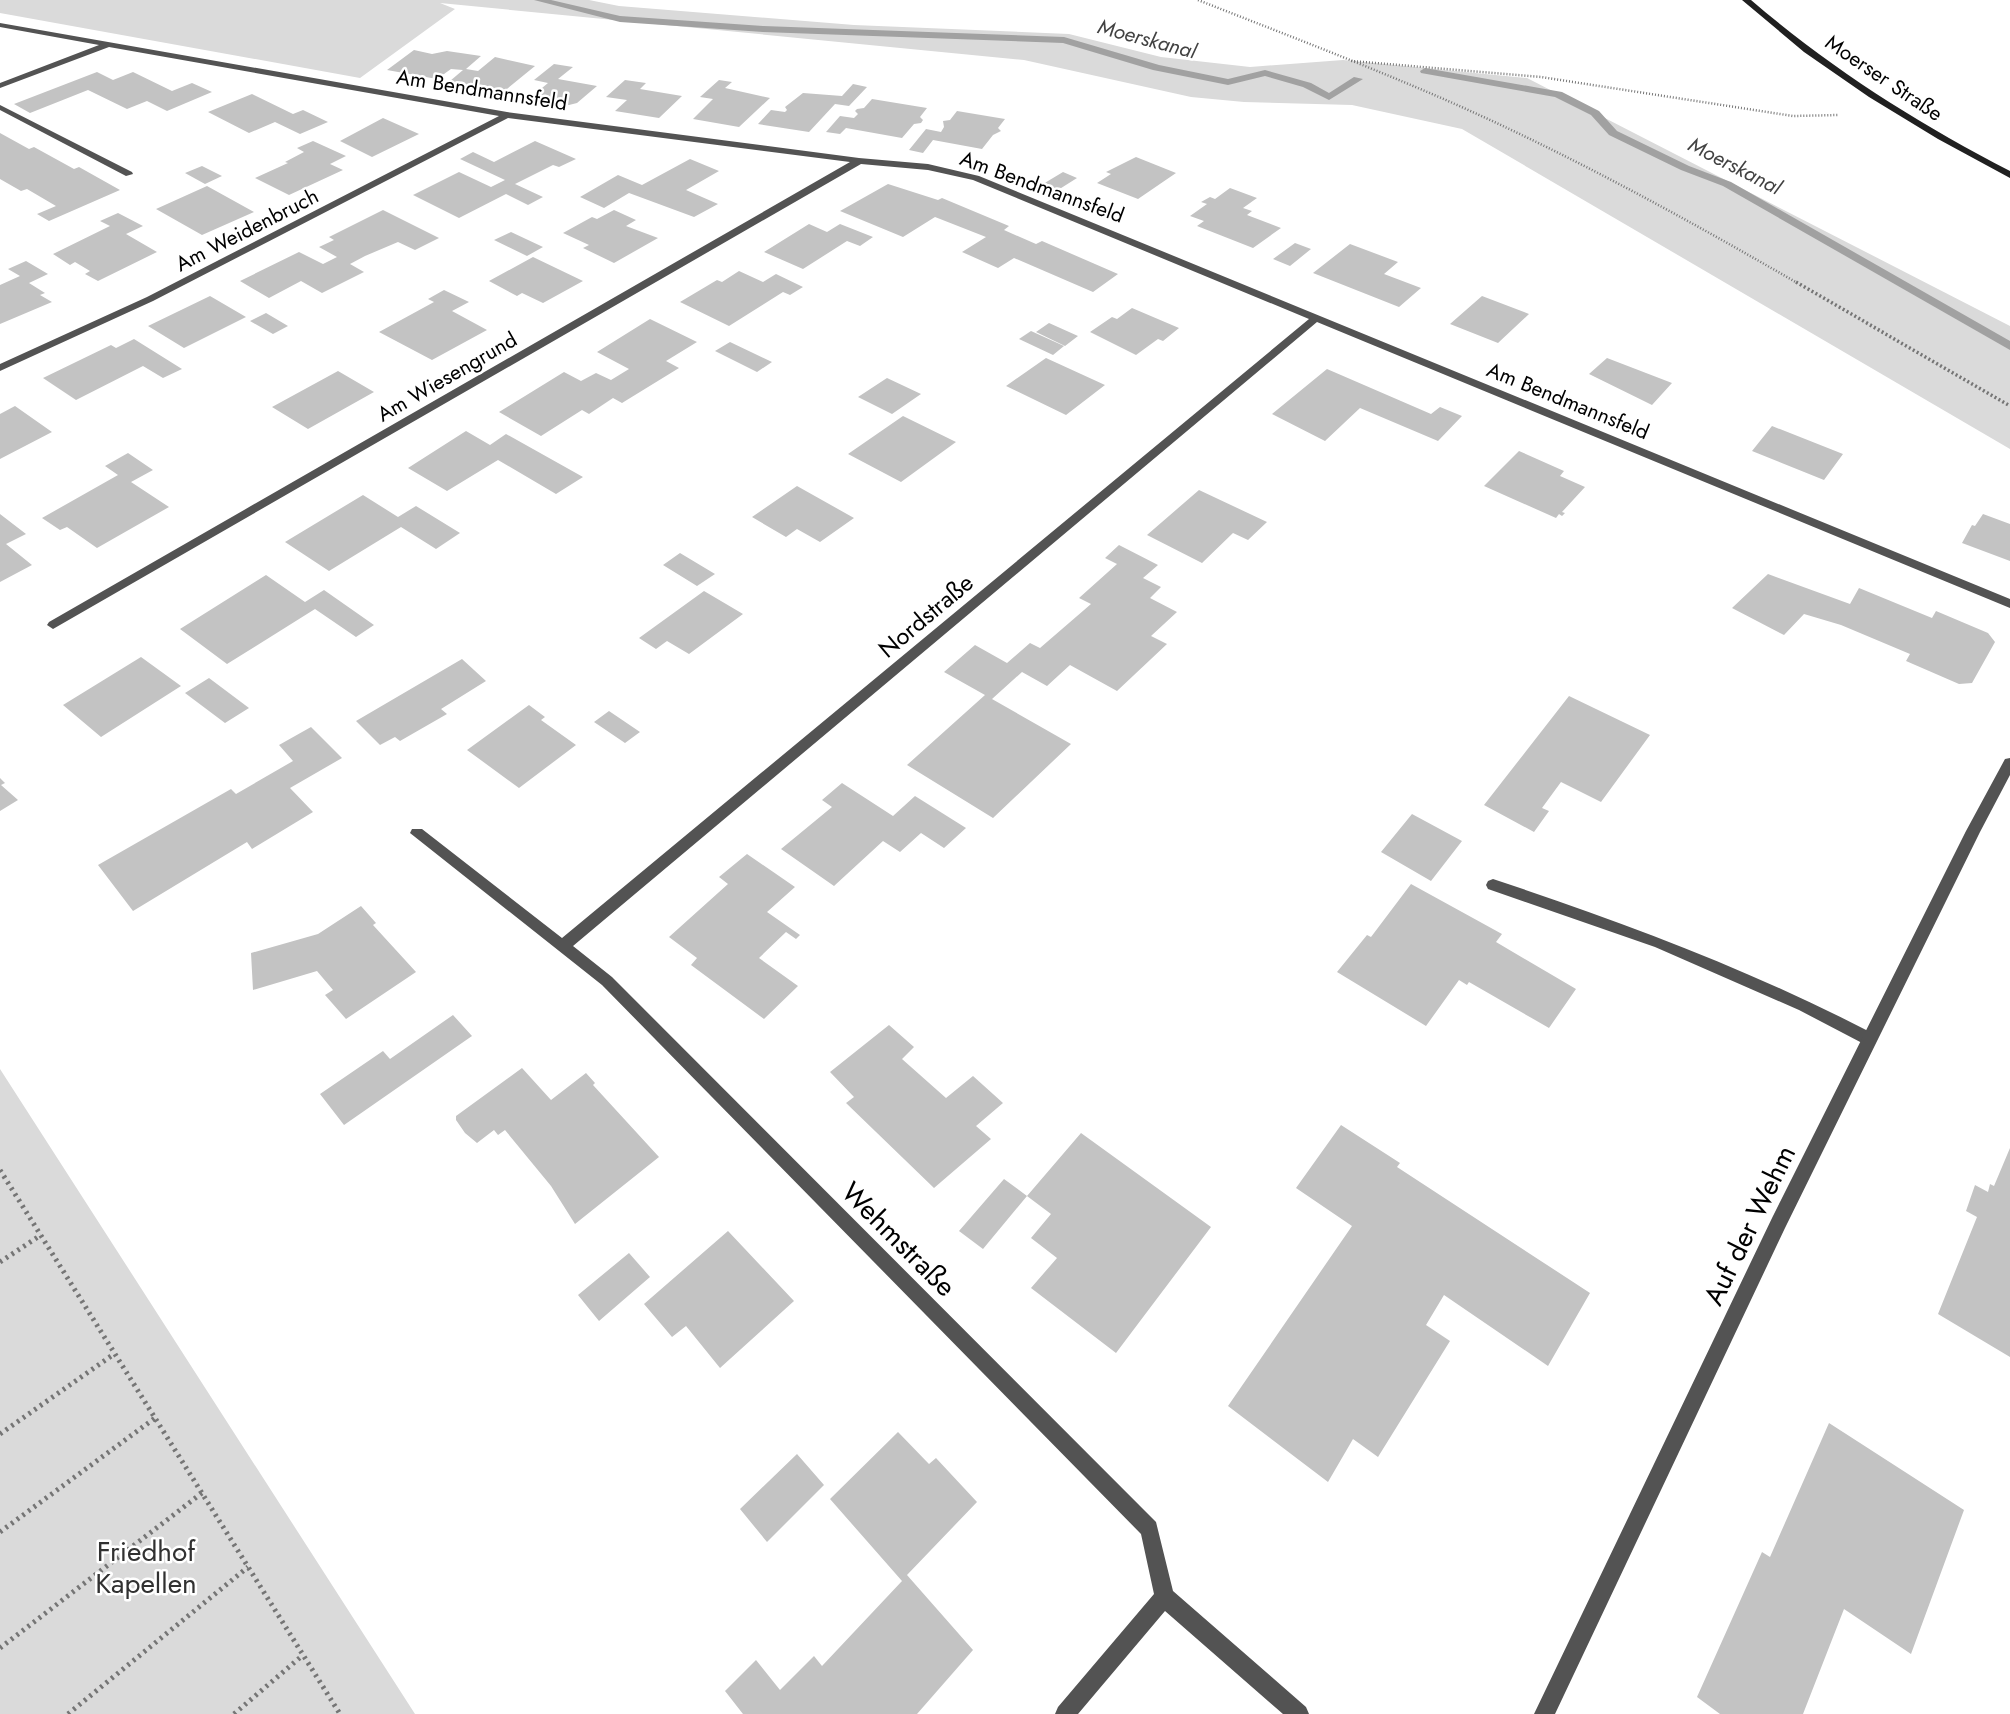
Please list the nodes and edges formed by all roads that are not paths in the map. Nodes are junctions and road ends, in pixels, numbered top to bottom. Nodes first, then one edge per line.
1 (1746, 0) edge
2 (0, 25) edge
3 (107, 45) junction
4 (0, 86) edge
5 (0, 107) edge
6 (507, 115) junction
7 (859, 161) junction
8 (129, 174) dead end
9 (2010, 175) edge
10 (1316, 318) junction
11 (0, 368) edge
12 (2010, 604) edge
13 (53, 625) dead end
14 (2010, 763) edge
15 (417, 833) dead end
16 (1493, 885) dead end
17 (562, 946) junction
18 (1870, 1039) junction
19 (1164, 1597) junction
20 (1065, 1714) edge
21 (1299, 1714) edge
22 (1544, 1714) edge

1 - 9 street, Moerser Straße
2 - 3 street, Am Bendmannsfeld
3 - 4 street
3 - 6 street, Am Bendmannsfeld
5 - 8 street
6 - 7 street, Am Bendmannsfeld
6 - 11 street, Am Weidenbruch
7 - 10 street, Am Bendmannsfeld
7 - 13 street, Am Wiesengrund
10 - 12 street, Am Bendmannsfeld
10 - 17 street, Nordstraße
14 - 18 street, Auf der Wehm
15 - 17 street, Wehmstraße
16 - 18 street
17 - 19 street, Wehmstraße
18 - 22 street, Auf der Wehm
19 - 20 street
19 - 21 street

